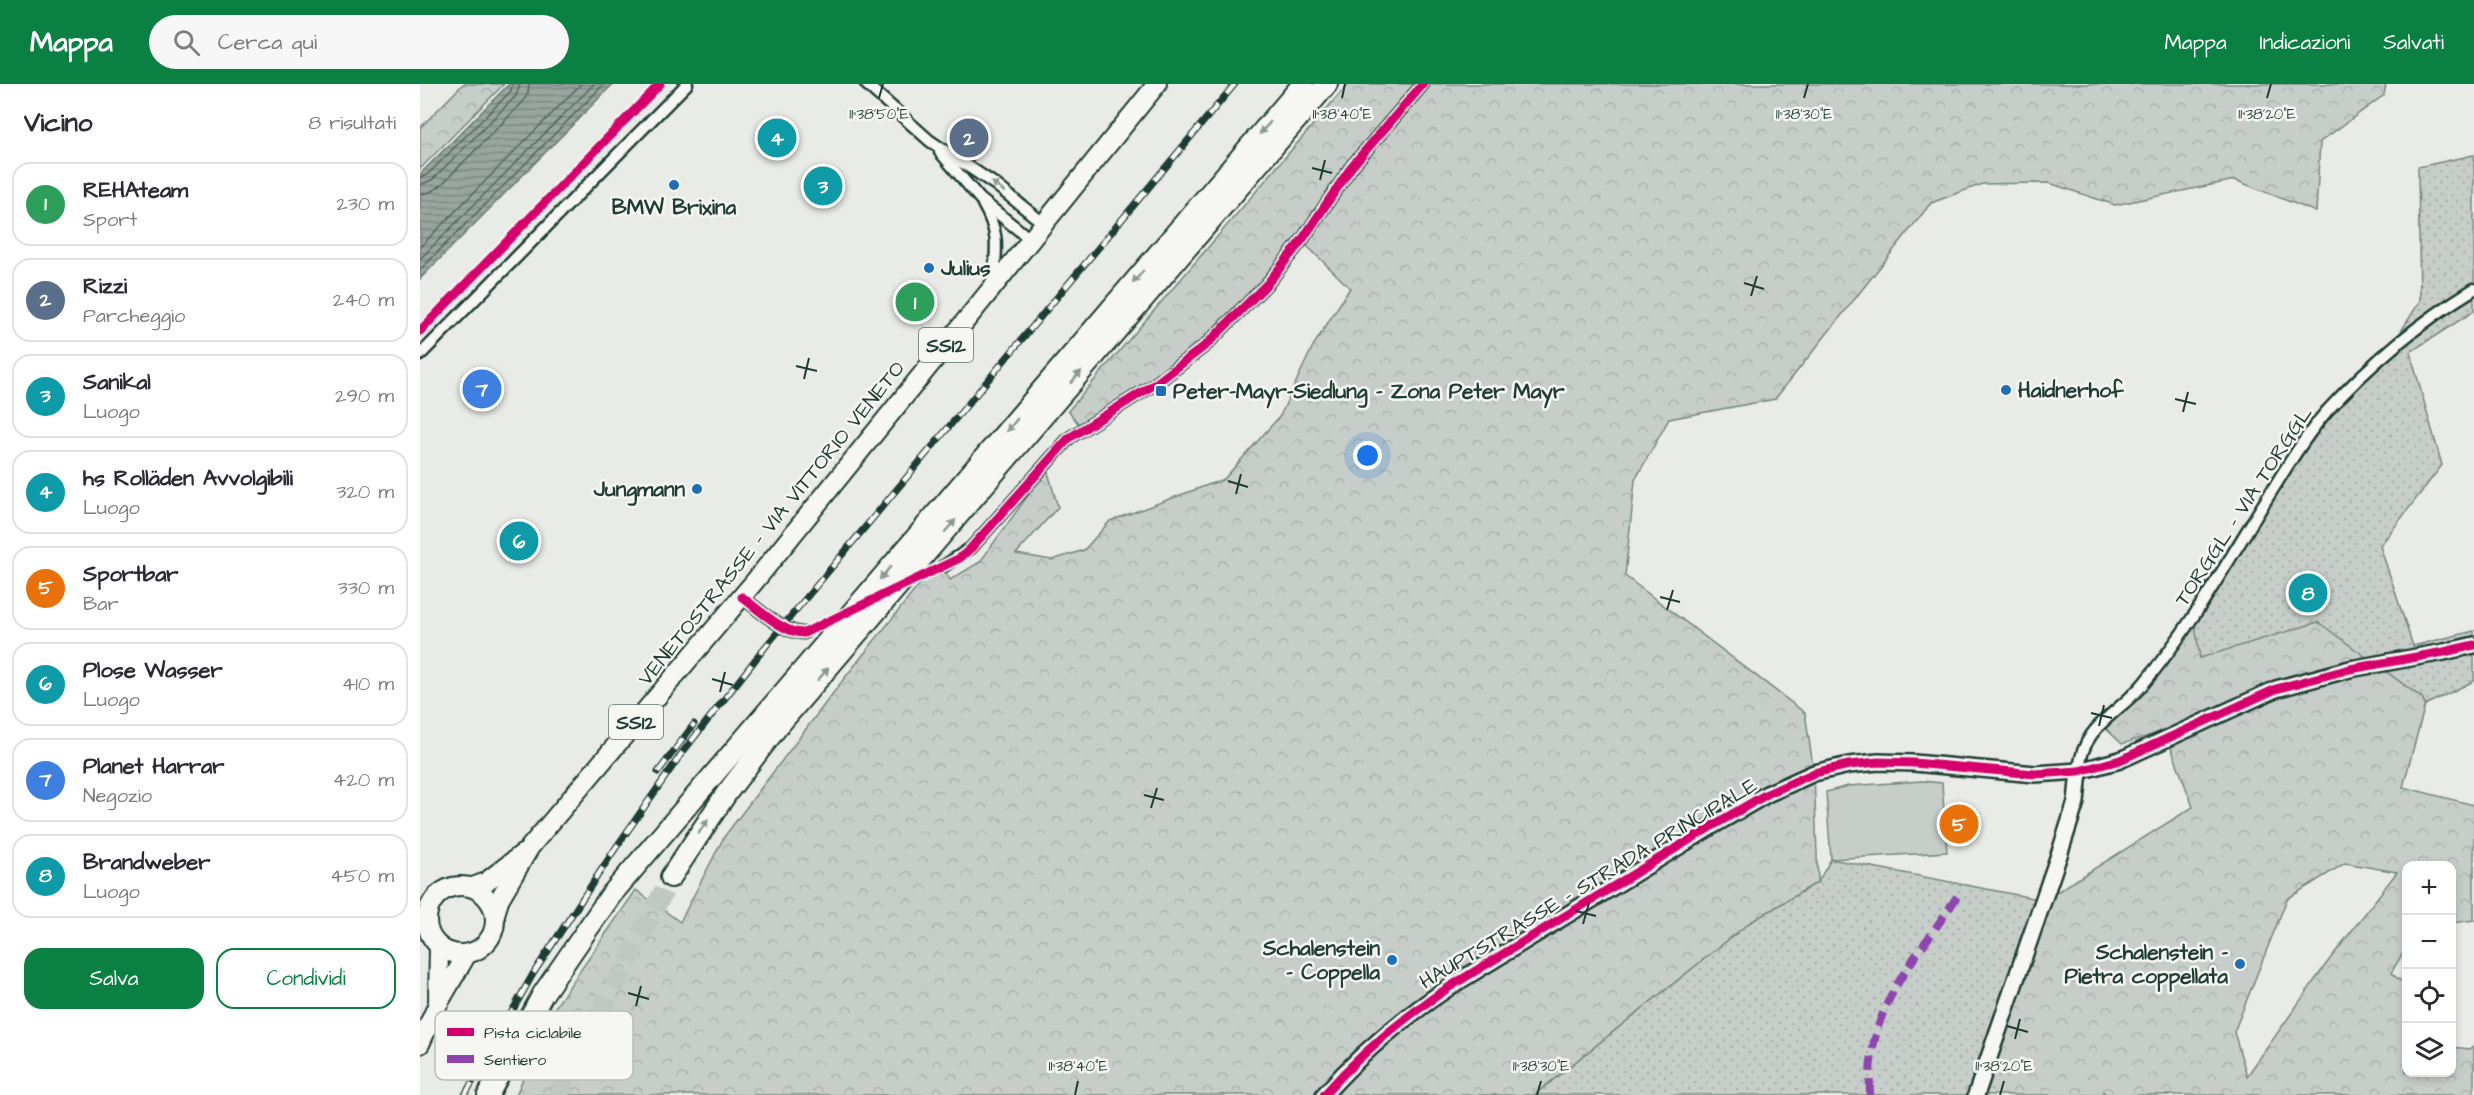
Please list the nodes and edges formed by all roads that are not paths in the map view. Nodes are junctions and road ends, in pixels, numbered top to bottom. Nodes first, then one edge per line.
1 (687, 84) edge
2 (866, 84) edge
3 (1157, 84) edge
4 (1303, 84) edge
5 (1328, 84) edge
6 (1423, 84) edge
7 (930, 141) junction
8 (980, 199) junction
9 (1044, 224) junction
10 (1030, 239) junction
11 (993, 287) junction
12 (2474, 289) edge
13 (420, 355) edge
14 (944, 566) tunnel mouth
15 (742, 597) junction
16 (804, 633) tunnel mouth
17 (2474, 645) edge
18 (2079, 771) junction
19 (530, 847) junction
20 (671, 877) tunnel mouth
21 (472, 888) junction
22 (495, 914) junction
23 (439, 946) junction
24 (467, 954) junction
25 (438, 1004) junction
26 (534, 1011) edge
27 (420, 1044) edge
28 (496, 1080) edge
29 (488, 1095) edge
30 (1324, 1095) edge
31 (1976, 1095) edge

1 - 13 street
2 - 7 street
3 - 9 main road, VENETOSTRASSE - VIA VITTORIO VENETO / SS12
4 -> 26 highway
20 -> 5 highway
6 - 14 street
7 - 8 street
9 -> 7 street
8 - 10 street
8 - 11 street
9 - 10 main road, VENETOSTRASSE - VIA VITTORIO VENETO / SS12
10 - 11 main road, VENETOSTRASSE - VIA VITTORIO VENETO / SS12
11 - 15 main road, VENETOSTRASSE - VIA VITTORIO VENETO / SS12
12 - 18 street, TORGGL - VIA TORGGL
15 - 16 street
15 - 19 main road, VENETOSTRASSE - VIA VITTORIO VENETO / SS12
17 - 18 street, HAUPTSTRASSE - STRADA PRINCIPALE
18 - 30 street, HAUPTSTRASSE - STRADA PRINCIPALE
18 - 31 street
19 - 21 main road, VENETOSTRASSE - VIA VITTORIO VENETO / SS12
19 - 22 main road, VENETOSTRASSE - VIA VITTORIO VENETO / SS12
21 - 22 main road
21 - 23 main road, VENETOSTRASSE - VIA VITTORIO VENETO / SS12
22 - 24 main road, VENETOSTRASSE - VIA VITTORIO VENETO / SS12
23 - 24 main road
23 - 25 main road, VENETOSTRASSE - VIA VITTORIO VENETO / SS12
24 - 25 main road, VENETOSTRASSE - VIA VITTORIO VENETO / SS12
25 - 27 main road, VENETOSTRASSE - VIA VITTORIO VENETO / SS12
28 -> 29 highway

